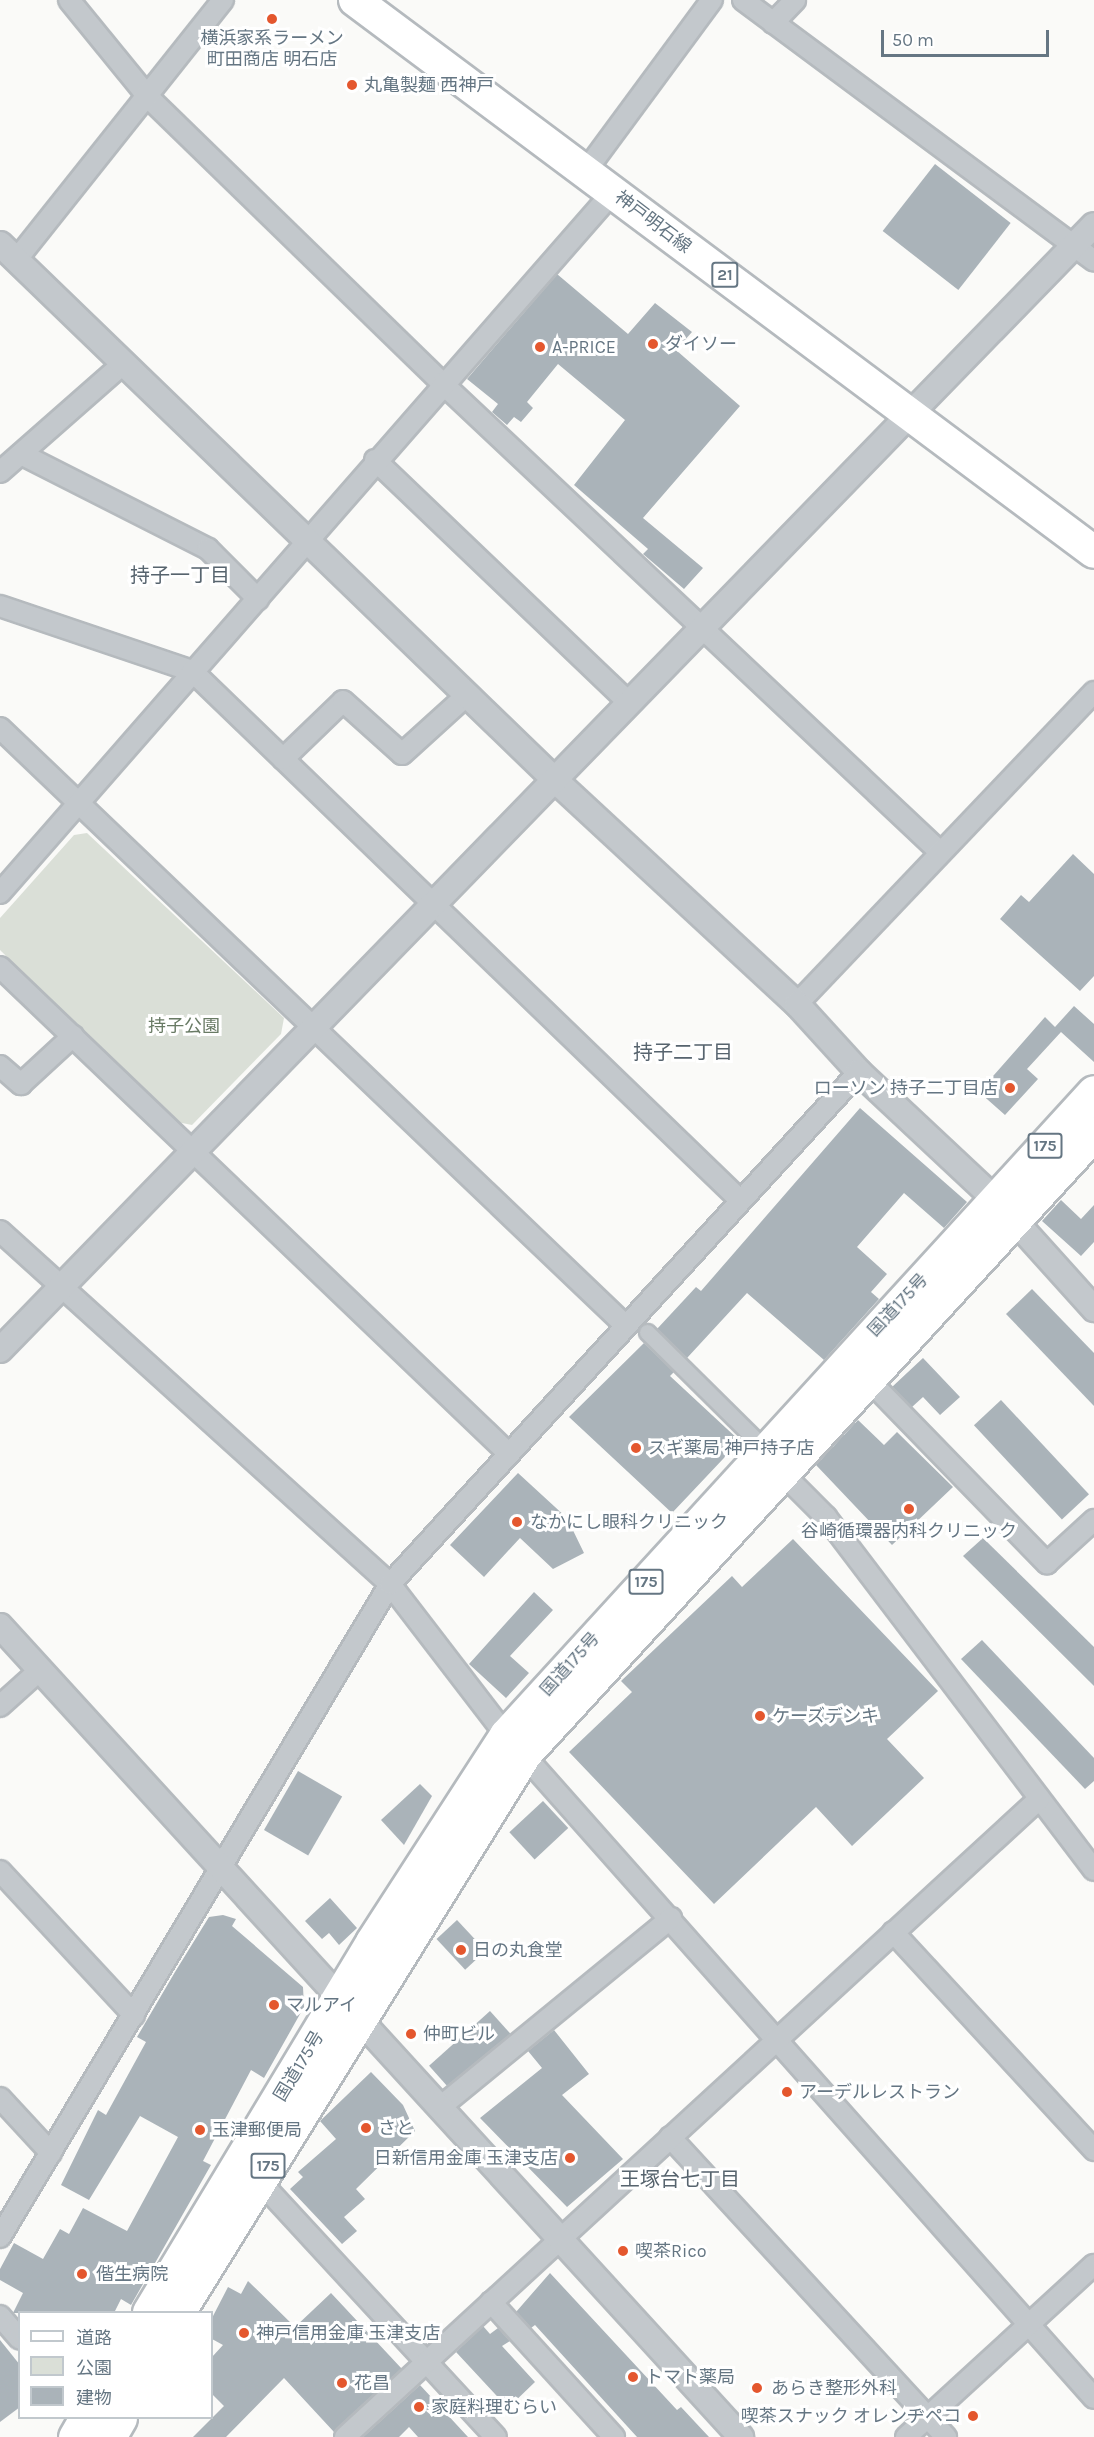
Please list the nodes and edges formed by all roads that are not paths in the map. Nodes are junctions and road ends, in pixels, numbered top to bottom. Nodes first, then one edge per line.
1 (69, 0) edge
2 (223, 0) edge
3 (355, 0) edge
4 (712, 0) edge
5 (743, 0) edge
6 (795, 0) edge
7 (773, 23) junction
8 (149, 98) junction
9 (585, 172) junction
10 (613, 192) junction
11 (1094, 225) edge
12 (1074, 246) junction
13 (8, 251) edge
14 (1094, 261) edge
15 (124, 363) junction
16 (442, 383) junction
17 (908, 411) junction
18 (21, 454) junction
19 (375, 460) junction
20 (0, 472) edge
21 (310, 542) junction
22 (1094, 552) edge
23 (258, 599) junction
24 (0, 606) edge
25 (703, 624) junction
26 (192, 671) junction
27 (1094, 692) edge
28 (467, 695) junction
29 (628, 703) junction
30 (0, 728) edge
31 (283, 759) junction
32 (555, 780) junction
33 (81, 801) junction
34 (938, 850) junction
35 (0, 893) edge
36 (430, 901) junction
37 (0, 967) edge
38 (796, 1004) junction
39 (315, 1027) junction
40 (73, 1036) junction
41 (0, 1065) edge
42 (859, 1071) junction
43 (1094, 1092) edge
44 (1094, 1133) edge
45 (194, 1150) junction
46 (739, 1199) junction
47 (1004, 1211) junction
48 (0, 1231) edge
49 (61, 1286) junction
50 (1094, 1309) edge
51 (624, 1324) junction
52 (646, 1332) dead end
53 (0, 1350) edge
54 (858, 1370) junction
55 (506, 1451) junction
56 (767, 1456) junction
57 (1094, 1520) edge
58 (390, 1584) junction
59 (0, 1626) edge
60 (40, 1670) junction
61 (0, 1707) edge
62 (516, 1744) junction
63 (1039, 1799) junction
64 (224, 1866) junction
65 (1094, 1870) edge
66 (0, 1871) edge
67 (671, 1918) junction
68 (893, 1932) junction
69 (349, 2008) junction
70 (134, 2015) junction
71 (778, 2040) junction
72 (0, 2098) edge
73 (439, 2108) junction
74 (670, 2137) junction
75 (1094, 2150) edge
76 (51, 2153) junction
77 (250, 2171) junction
78 (0, 2237) edge
79 (560, 2240) junction
80 (1094, 2265) edge
81 (491, 2302) junction
82 (150, 2311) edge
83 (179, 2311) edge
84 (0, 2316) edge
85 (1029, 2325) junction
86 (18, 2337) edge
87 (426, 2360) junction
88 (1094, 2398) edge
89 (928, 2417) junction
90 (86, 2419) edge
91 (88, 2419) edge
92 (119, 2419) edge
93 (75, 2437) edge
94 (97, 2437) edge
95 (110, 2437) edge
96 (345, 2437) edge
97 (496, 2437) edge
98 (614, 2437) edge
99 (741, 2437) edge
100 (906, 2437) edge
101 (946, 2437) edge

1 - 8 street
2 - 8 street
3 - 9 main road, 神戸明石線 / 21
4 - 9 street
5 - 7 street
6 - 7 street
7 - 12 street
8 - 13 street
8 - 16 street
9 - 10 main road, 神戸明石線 / 21
10 - 16 street
10 - 17 main road, 神戸明石線 / 21
11 - 12 street
12 - 14 street
12 - 17 street
13 - 15 street
15 - 18 street
15 - 21 street
16 - 19 street
16 - 25 street
17 - 22 main road, 神戸明石線 / 21
17 - 25 street
18 - 20 street
18 - 23 street
19 - 21 street
19 - 29 street
21 - 23 street
21 - 28 street
23 - 26 street
24 - 26 street
25 - 29 street
25 - 34 street
26 - 31 street
26 - 33 street
27 - 34 street
28 - 31 street
28 - 32 street
29 - 32 street
30 - 33 street
31 - 36 street
32 - 36 street
32 - 38 street
33 - 35 street
33 - 39 street
34 - 38 street
36 - 39 street
36 - 46 street
37 - 40 street
38 - 42 street
39 - 45 street
39 - 51 street
40 - 41 street
40 - 45 street
42 - 46 street
42 - 47 street
43 - 47 highway, 国道175号 / 175
44 - 47 highway, 国道175号 / 175
45 - 49 street
45 - 55 street
46 - 51 street
47 - 50 street
47 - 54 highway, 国道175号 / 175
48 - 49 street
49 - 53 street
49 - 58 street
51 - 55 street
52 - 56 street
54 - 56 highway, 国道175号 / 175
54 - 57 street
55 - 58 street
56 - 62 highway, 国道175号 / 175
56 - 63 street
58 - 62 street
58 - 64 street
59 - 60 street
60 - 61 street
60 - 64 street
62 - 67 street
62 - 69 highway, 国道175号 / 175
63 - 65 street
63 - 68 street
64 - 69 street
64 - 70 street
66 - 70 street
67 - 71 street
67 - 73 street
68 - 71 street
68 - 75 street
69 - 73 street
69 - 77 highway, 国道175号 / 175
70 - 76 street
71 - 74 street
71 - 85 street
72 - 76 street
73 - 79 street
74 - 79 street
74 - 89 street
76 - 78 street
77 - 82 highway, 国道175号 / 175
77 - 83 highway, 国道175号 / 175
77 - 87 street
79 - 81 street
79 - 99 street
80 - 85 street
81 - 87 street
81 - 98 street
84 - 86 street
85 - 88 street
85 - 89 street
87 - 96 street
87 - 97 street
89 - 100 street
89 - 101 street
90 - 93 highway
91 - 94 street
92 - 95 highway

